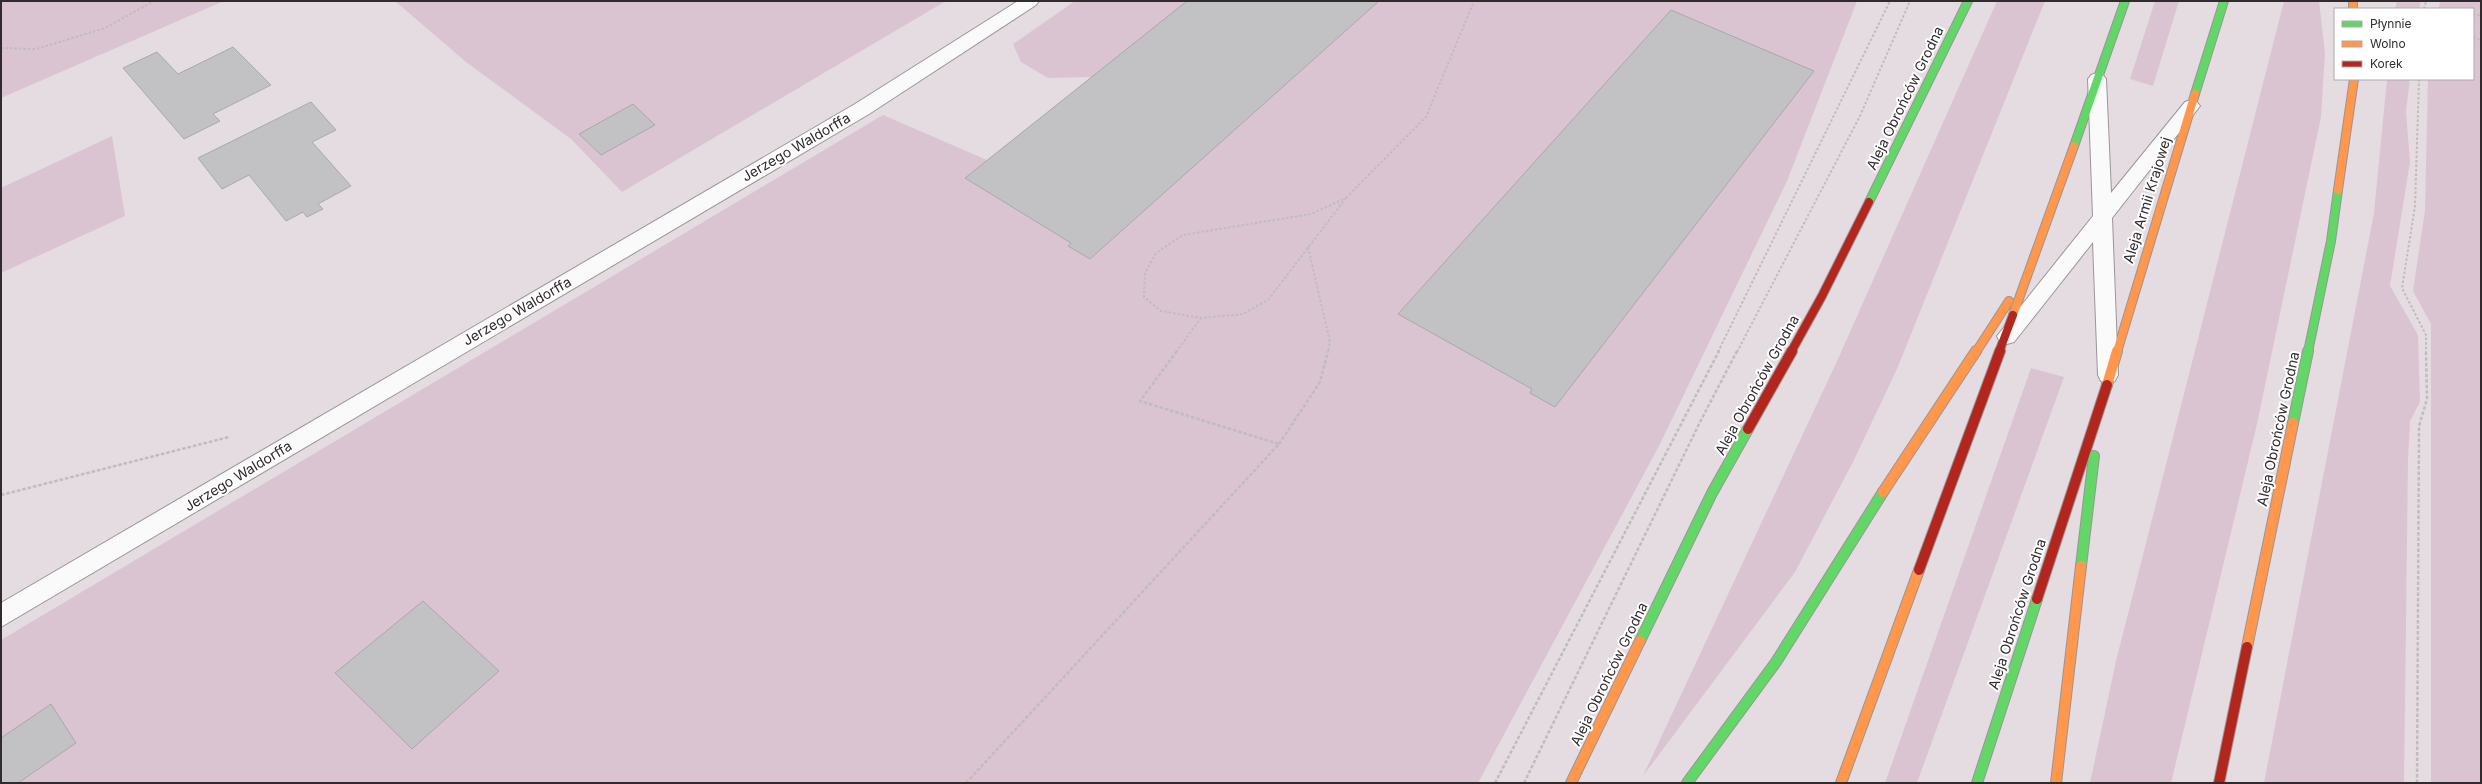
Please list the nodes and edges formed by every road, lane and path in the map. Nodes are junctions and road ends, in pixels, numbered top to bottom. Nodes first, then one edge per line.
1 (154, 1) edge
2 (1030, 1) edge
3 (1474, 1) edge
4 (1890, 1) edge
5 (1910, 1) edge
6 (1968, 1) edge
7 (2125, 1) edge
8 (2224, 1) edge
9 (1, 48) edge
10 (2097, 79) junction
11 (2354, 80) edge
12 (2419, 80) edge
13 (2191, 106) junction
14 (1346, 198) junction
15 (2102, 216) junction
16 (1308, 247) junction
17 (2030, 270) junction
18 (1201, 318) junction
19 (2005, 338) junction
20 (2109, 380) junction
21 (2100, 409) junction
22 (236, 435) dead end
23 (1279, 444) junction
24 (1, 495) edge
25 (1, 616) edge
26 (966, 783) edge
27 (1495, 783) edge
28 (1524, 783) edge
29 (1571, 783) edge
30 (1687, 783) edge
31 (1841, 783) edge
32 (1977, 783) edge
33 (2056, 783) edge
34 (2219, 783) edge
35 (2417, 783) edge

1 - 9 path
2 - 25 street, Jerzego Waldorffa
3 - 14 path
4 - 27 path
5 - 28 path
6 - 29 main road, Aleja Obrońców Grodna
7 - 10 main road
8 - 13 main road, Aleja Armii Krajowej
10 - 15 lane
10 - 17 main road
11 - 34 main road, Aleja Obrońców Grodna
12 - 35 path
13 - 15 lane
13 - 20 main road, Aleja Armii Krajowej
14 - 16 path
14 - 18 path
15 - 19 lane
15 - 20 lane
16 - 18 path
16 - 23 path
17 - 19 main road
17 - 30 main road
18 - 23 path
19 - 31 main road
20 - 21 main road, Aleja Armii Krajowej
21 - 32 main road, Aleja Obrońców Grodna
21 - 33 main road
22 - 24 path
23 - 26 path

